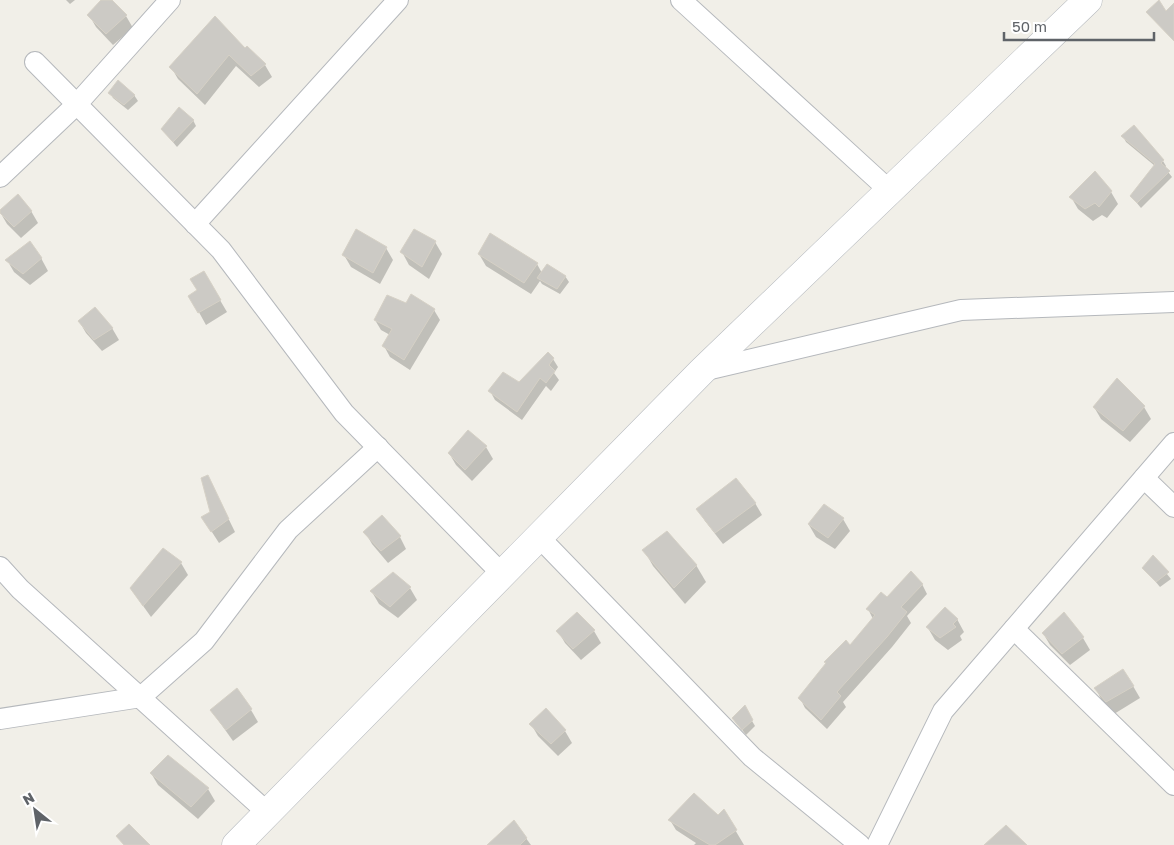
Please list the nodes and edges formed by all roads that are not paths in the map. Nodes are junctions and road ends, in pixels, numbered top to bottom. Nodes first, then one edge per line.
1 (170, 0) edge
2 (398, 0) edge
3 (681, 0) edge
4 (1088, 0) edge
5 (35, 62) dead end
6 (77, 104) junction
7 (0, 177) edge
8 (890, 191) junction
9 (195, 224) junction
10 (1174, 302) edge
11 (702, 371) junction
12 (1174, 443) edge
13 (378, 447) junction
14 (1144, 478) junction
15 (1174, 507) edge
16 (539, 538) junction
17 (0, 567) edge
18 (502, 574) junction
19 (1014, 629) junction
20 (141, 698) junction
21 (0, 718) edge
22 (1174, 785) edge
23 (268, 813) junction
24 (236, 845) edge
25 (860, 845) edge
26 (877, 845) edge

1 - 6 street
2 - 9 street
3 - 8 street
4 - 8 main road
5 - 6 street
6 - 7 street
6 - 9 street
8 - 11 main road
9 - 13 street
10 - 11 street
11 - 16 main road
12 - 14 street
13 - 18 street
13 - 20 street
14 - 15 street
14 - 19 street
16 - 18 main road
16 - 25 street
17 - 20 street
18 - 23 main road
19 - 22 street
19 - 26 street
20 - 21 street
20 - 23 street
23 - 24 main road

